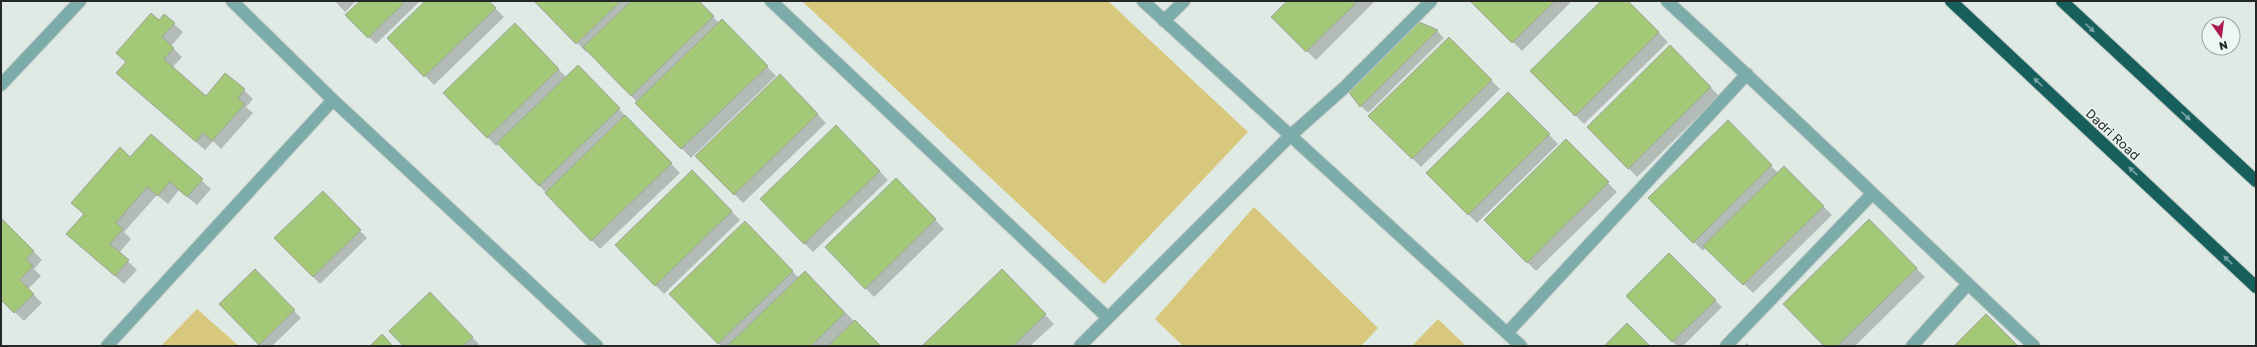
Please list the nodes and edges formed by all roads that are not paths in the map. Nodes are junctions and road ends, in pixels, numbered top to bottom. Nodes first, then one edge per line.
1 (80, 1) edge
2 (232, 1) edge
3 (771, 1) edge
4 (1143, 1) edge
5 (1184, 1) edge
6 (1432, 1) edge
7 (1667, 1) edge
8 (1951, 1) edge
9 (2062, 1) edge
10 (1164, 21) junction
11 (1747, 74) junction
12 (1, 85) edge
13 (333, 100) junction
14 (1290, 136) junction
15 (2256, 181) edge
16 (1872, 194) junction
17 (1968, 284) junction
18 (2256, 287) edge
19 (1108, 318) junction
20 (1508, 332) junction
21 (107, 346) edge
22 (597, 346) edge
23 (1080, 346) edge
24 (1521, 346) edge
25 (1726, 346) edge
26 (1912, 346) edge
27 (2034, 346) edge

1 - 12 street
2 - 13 street
3 - 19 street
4 - 10 street
5 - 10 street
6 - 14 street
7 - 11 street
18 -> 8 highway, Dadri Road
9 -> 15 highway
10 - 14 street
11 - 16 street
11 - 20 street
13 - 21 street
13 - 22 street
14 - 19 street
14 - 20 street
16 - 17 street
16 - 25 street
17 - 26 street
17 - 27 street
19 - 23 street
20 - 24 street

